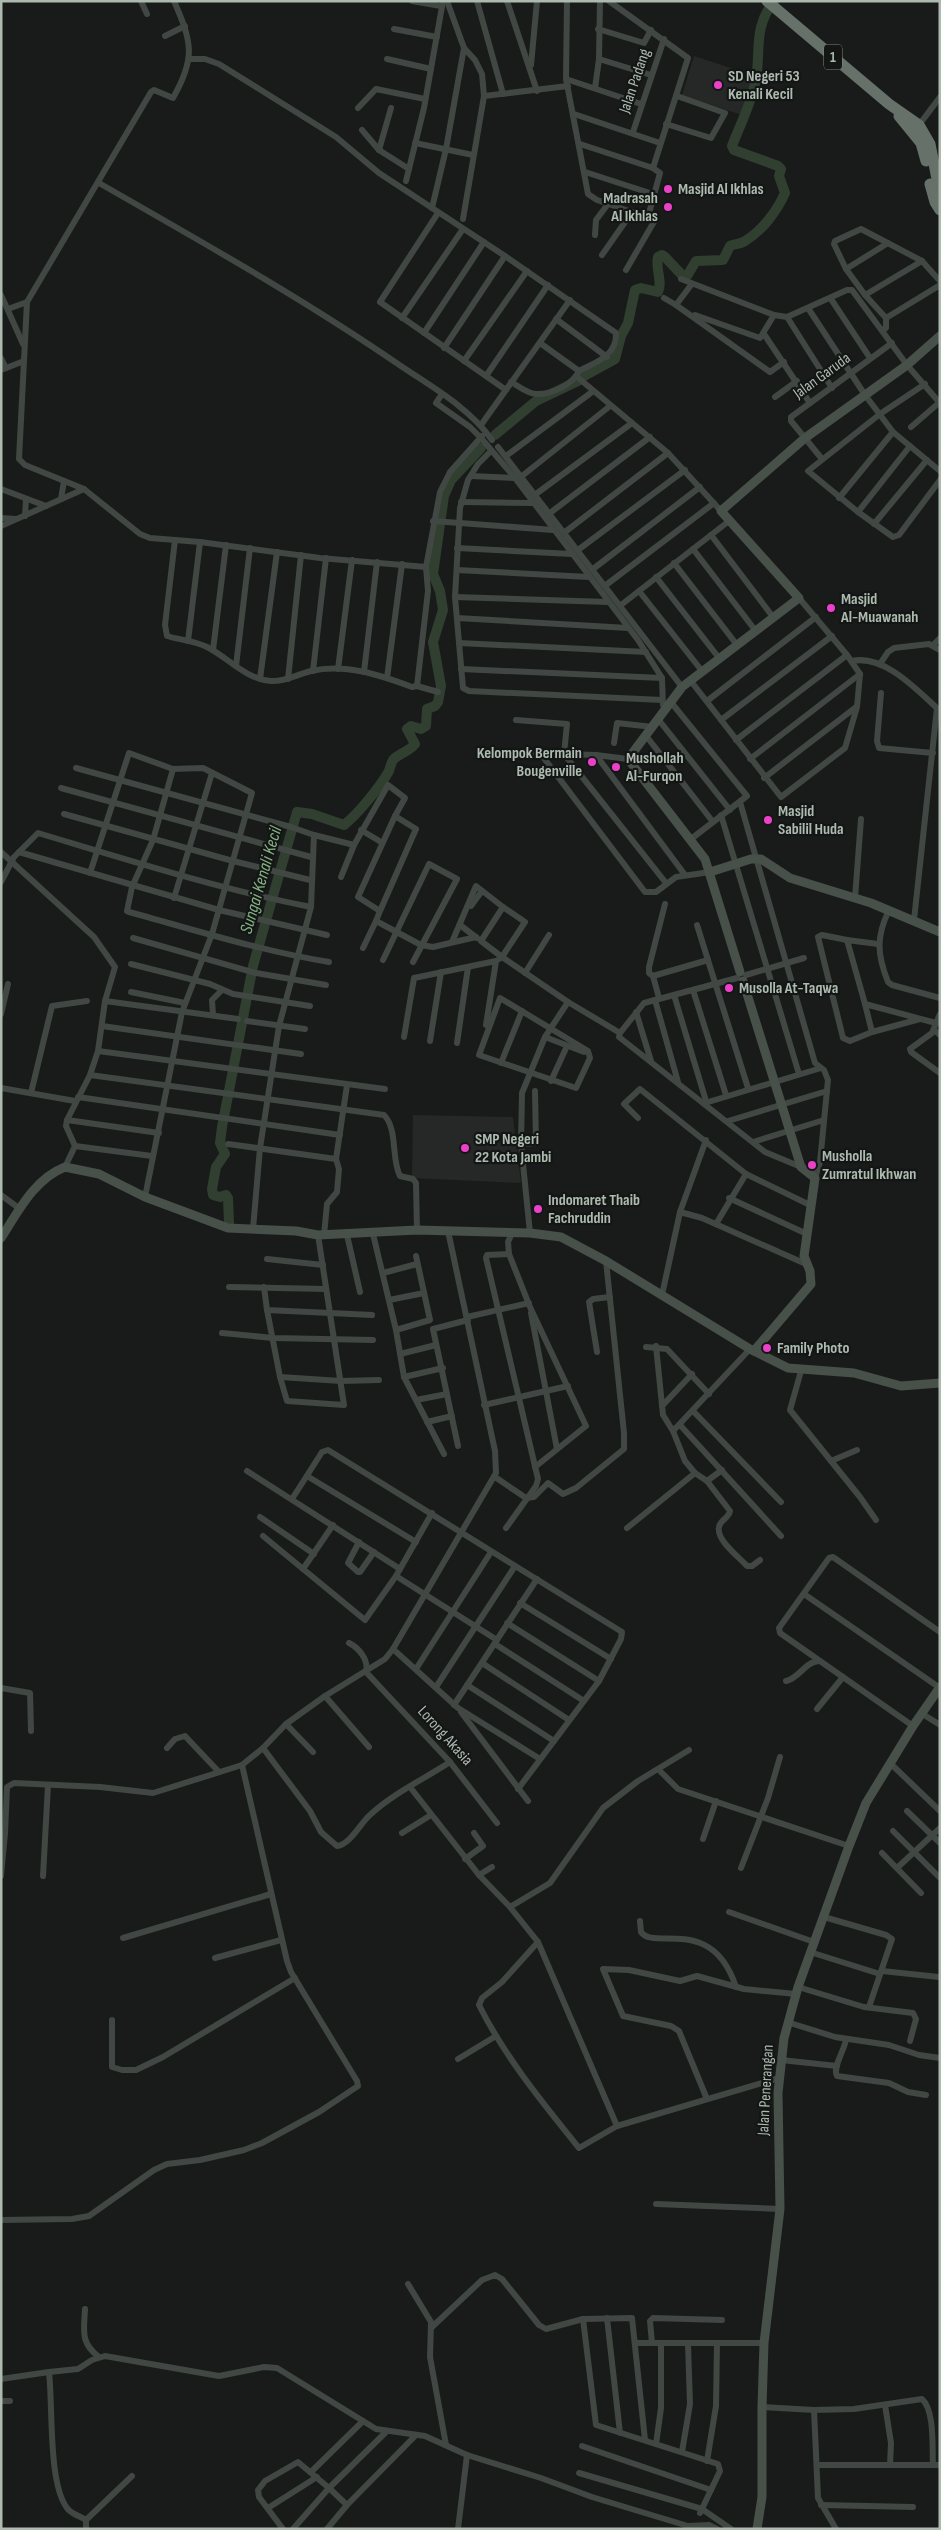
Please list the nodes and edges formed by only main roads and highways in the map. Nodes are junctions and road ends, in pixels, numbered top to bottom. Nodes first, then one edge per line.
1 (771, 5) edge
2 (889, 104) junction
3 (940, 194) edge
4 (940, 210) edge

1 - 2 highway, 1
2 - 3 highway, 1
2 - 4 highway, 1

